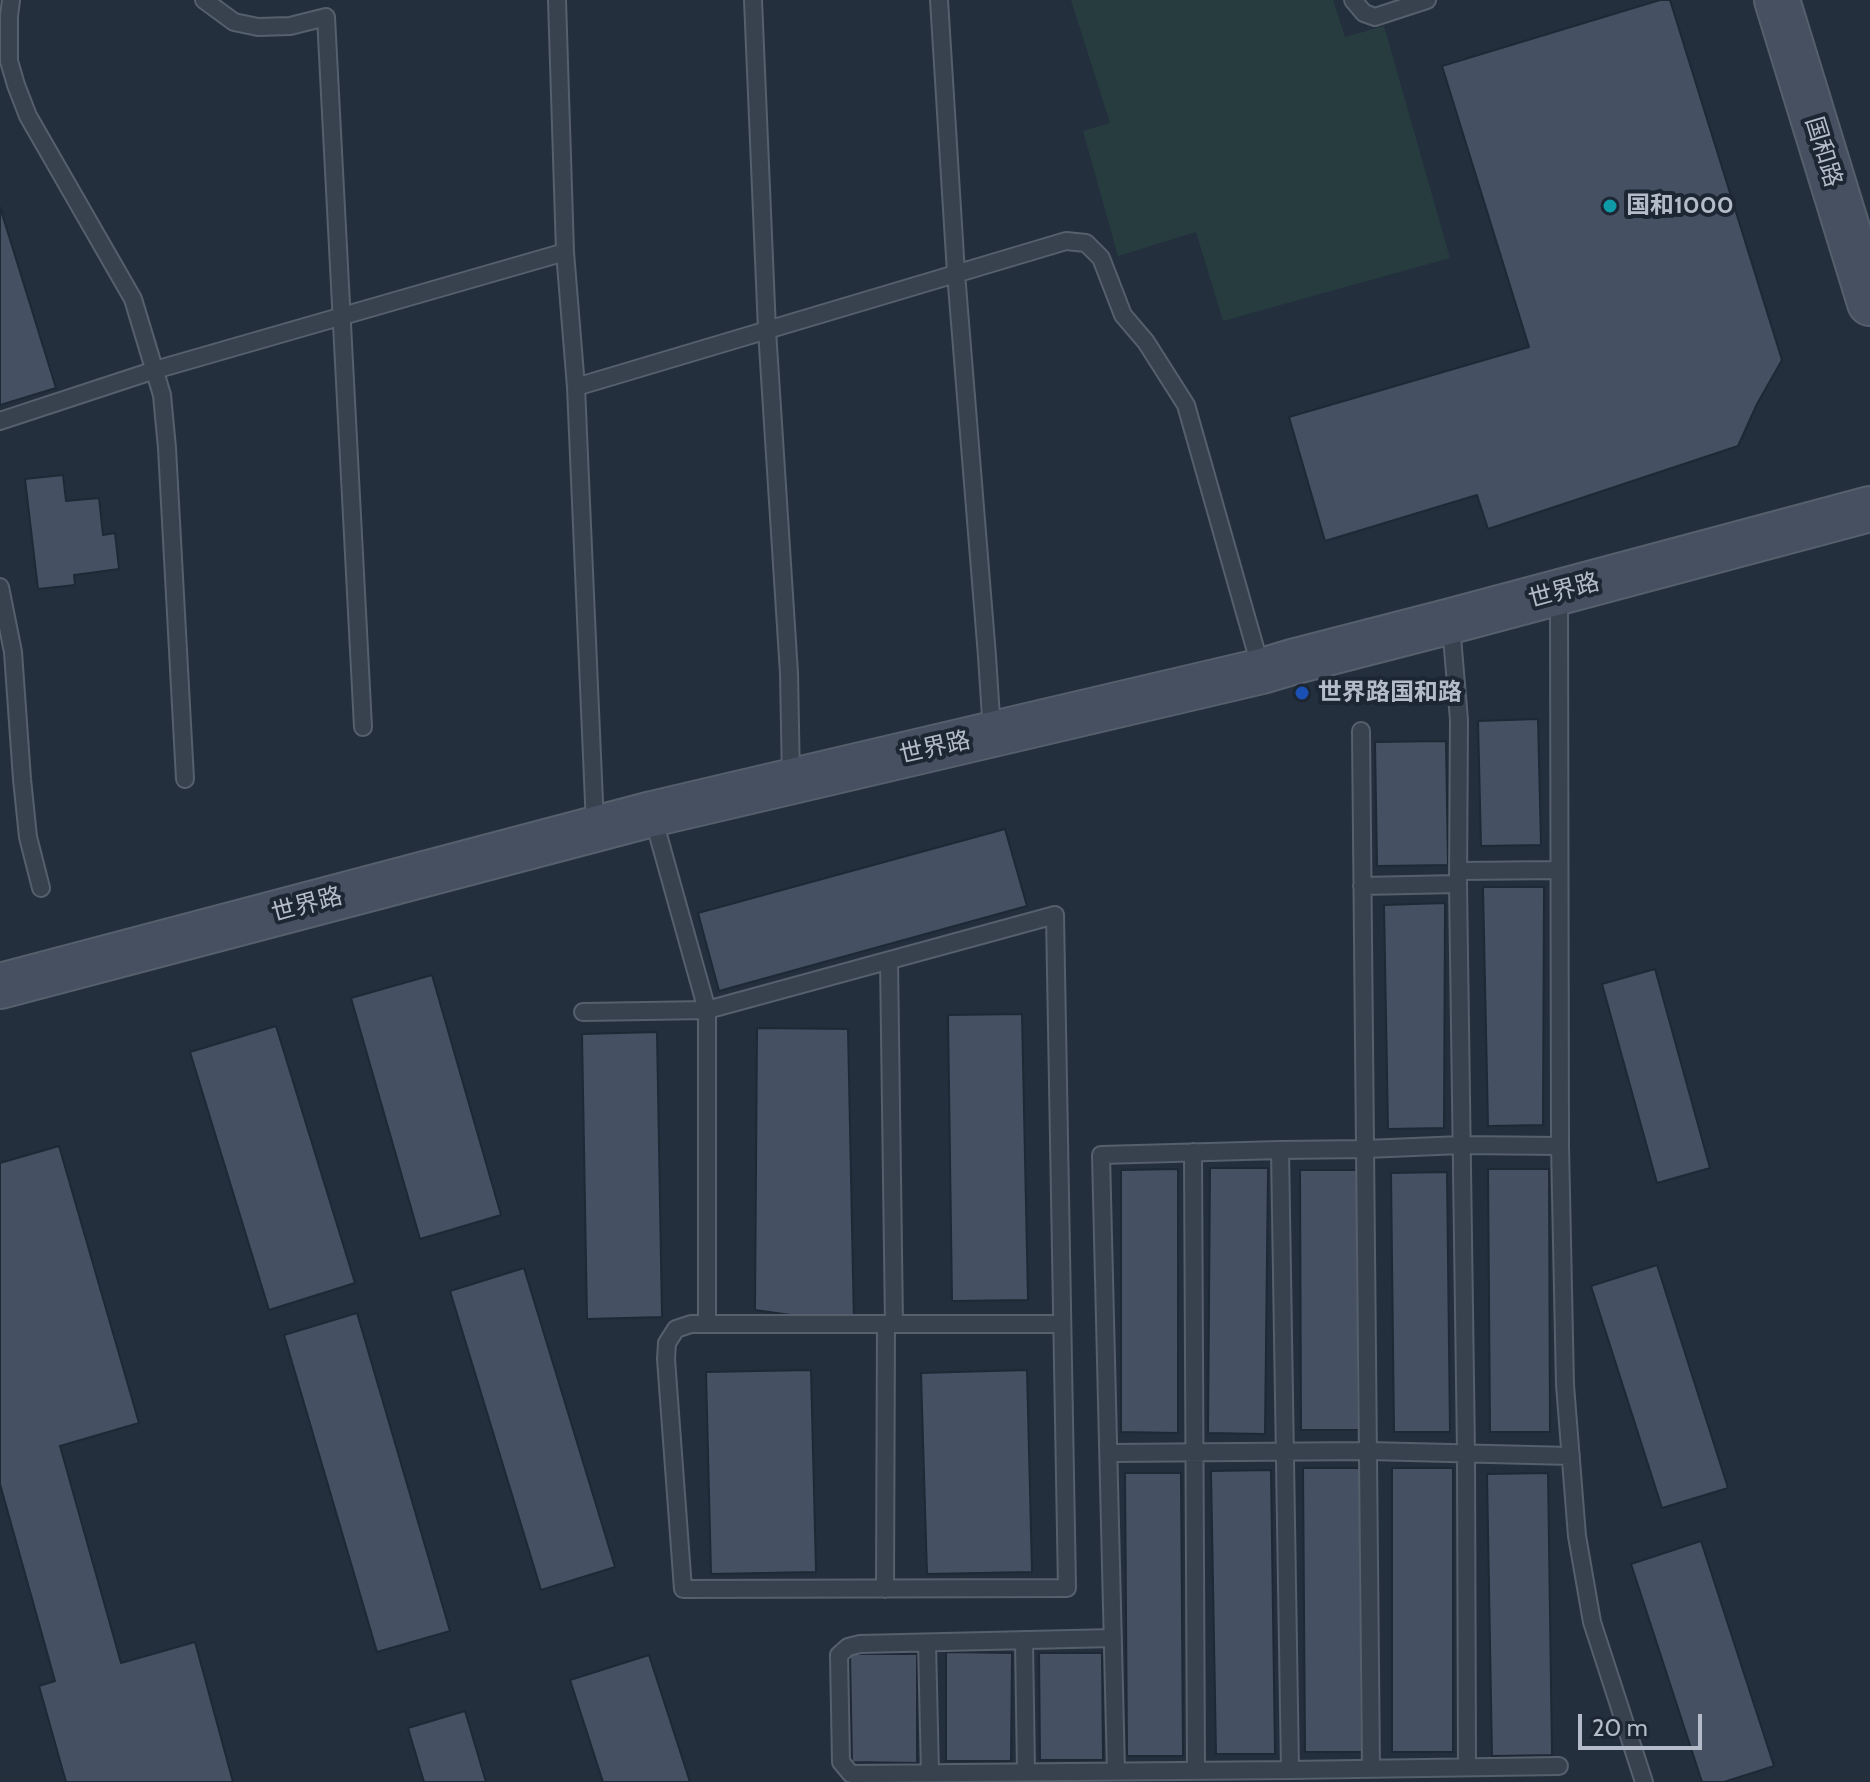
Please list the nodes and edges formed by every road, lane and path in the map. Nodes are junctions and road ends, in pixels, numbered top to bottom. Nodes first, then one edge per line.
1 (204, 0) edge
2 (557, 0) edge
3 (753, 0) edge
4 (939, 0) edge
5 (1353, 0) edge
6 (1427, 0) edge
7 (1777, 0) edge
8 (16, 1) edge
9 (565, 252) junction
10 (956, 273) junction
11 (1870, 303) edge
12 (342, 316) junction
13 (767, 330) junction
14 (155, 370) junction
15 (576, 387) junction
16 (0, 421) edge
17 (1870, 509) edge
18 (0, 587) edge
19 (1559, 592) junction
20 (1451, 621) junction
21 (1262, 671) junction
22 (363, 727) dead end
23 (1361, 731) dead end
24 (992, 734) junction
25 (185, 779) dead end
26 (791, 781) junction
27 (652, 814) junction
28 (595, 829) junction
29 (1559, 870) junction
30 (1459, 878) junction
31 (1362, 886) junction
32 (41, 888) dead end
33 (889, 961) junction
34 (0, 986) edge
35 (707, 1010) junction
36 (583, 1012) dead end
37 (1461, 1145) junction
38 (1560, 1146) junction
39 (1366, 1149) junction
40 (1280, 1150) junction
41 (1193, 1152) junction
42 (707, 1324) junction
43 (890, 1324) junction
44 (1062, 1324) junction
45 (1369, 1451) junction
46 (1466, 1452) junction
47 (1109, 1453) junction
48 (1194, 1453) junction
49 (1284, 1453) junction
50 (1571, 1456) junction
51 (885, 1589) junction
52 (1113, 1638) junction
53 (1024, 1640) junction
54 (927, 1643) junction
55 (1559, 1766) dead end
56 (1467, 1767) junction
57 (1371, 1768) junction
58 (1196, 1770) junction
59 (1290, 1770) junction
60 (1116, 1771) junction
61 (1026, 1772) junction
62 (930, 1773) junction
63 (1644, 1782) edge

1 - 12 lane
2 - 9 lane
3 - 13 lane
4 - 10 lane
5 - 6 lane
7 - 11 street, 国和路
8 - 14 lane
9 - 12 lane
9 - 15 lane
10 - 13 lane
10 - 21 lane
10 - 24 lane
12 - 14 lane
12 - 22 lane
13 - 15 lane
13 - 26 lane
14 - 16 lane
14 - 25 lane
15 - 28 lane
17 - 19 street, 世界路
18 - 32 lane
19 - 20 street, 世界路
19 - 29 lane
20 - 21 street, 世界路
20 - 30 lane
21 - 24 street, 世界路
23 - 31 lane
24 - 26 street, 世界路
26 - 27 street, 世界路
27 - 28 street, 世界路
27 - 35 lane
28 - 34 street, 世界路
29 - 30 lane
29 - 38 lane
30 - 31 lane
30 - 37 lane
31 - 39 lane
33 - 35 lane
33 - 43 lane
33 - 44 lane
35 - 36 lane
35 - 42 lane
37 - 38 lane
37 - 39 lane
37 - 46 lane
38 - 50 lane
39 - 40 lane
39 - 45 lane
40 - 41 lane
40 - 49 lane
41 - 47 lane
41 - 48 lane
42 - 43 lane
42 - 51 lane
43 - 44 lane
43 - 51 lane
44 - 51 lane
45 - 46 lane
45 - 49 lane
45 - 57 lane
46 - 50 lane
46 - 56 lane
47 - 48 lane
47 - 52 lane
48 - 49 lane
48 - 58 lane
49 - 59 lane
50 - 63 lane
52 - 53 lane
52 - 60 lane
53 - 54 lane
53 - 61 lane
54 - 62 lane
54 - 62 lane
55 - 56 lane
56 - 57 lane
57 - 59 lane
58 - 59 lane
58 - 60 lane
60 - 61 lane
61 - 62 lane

